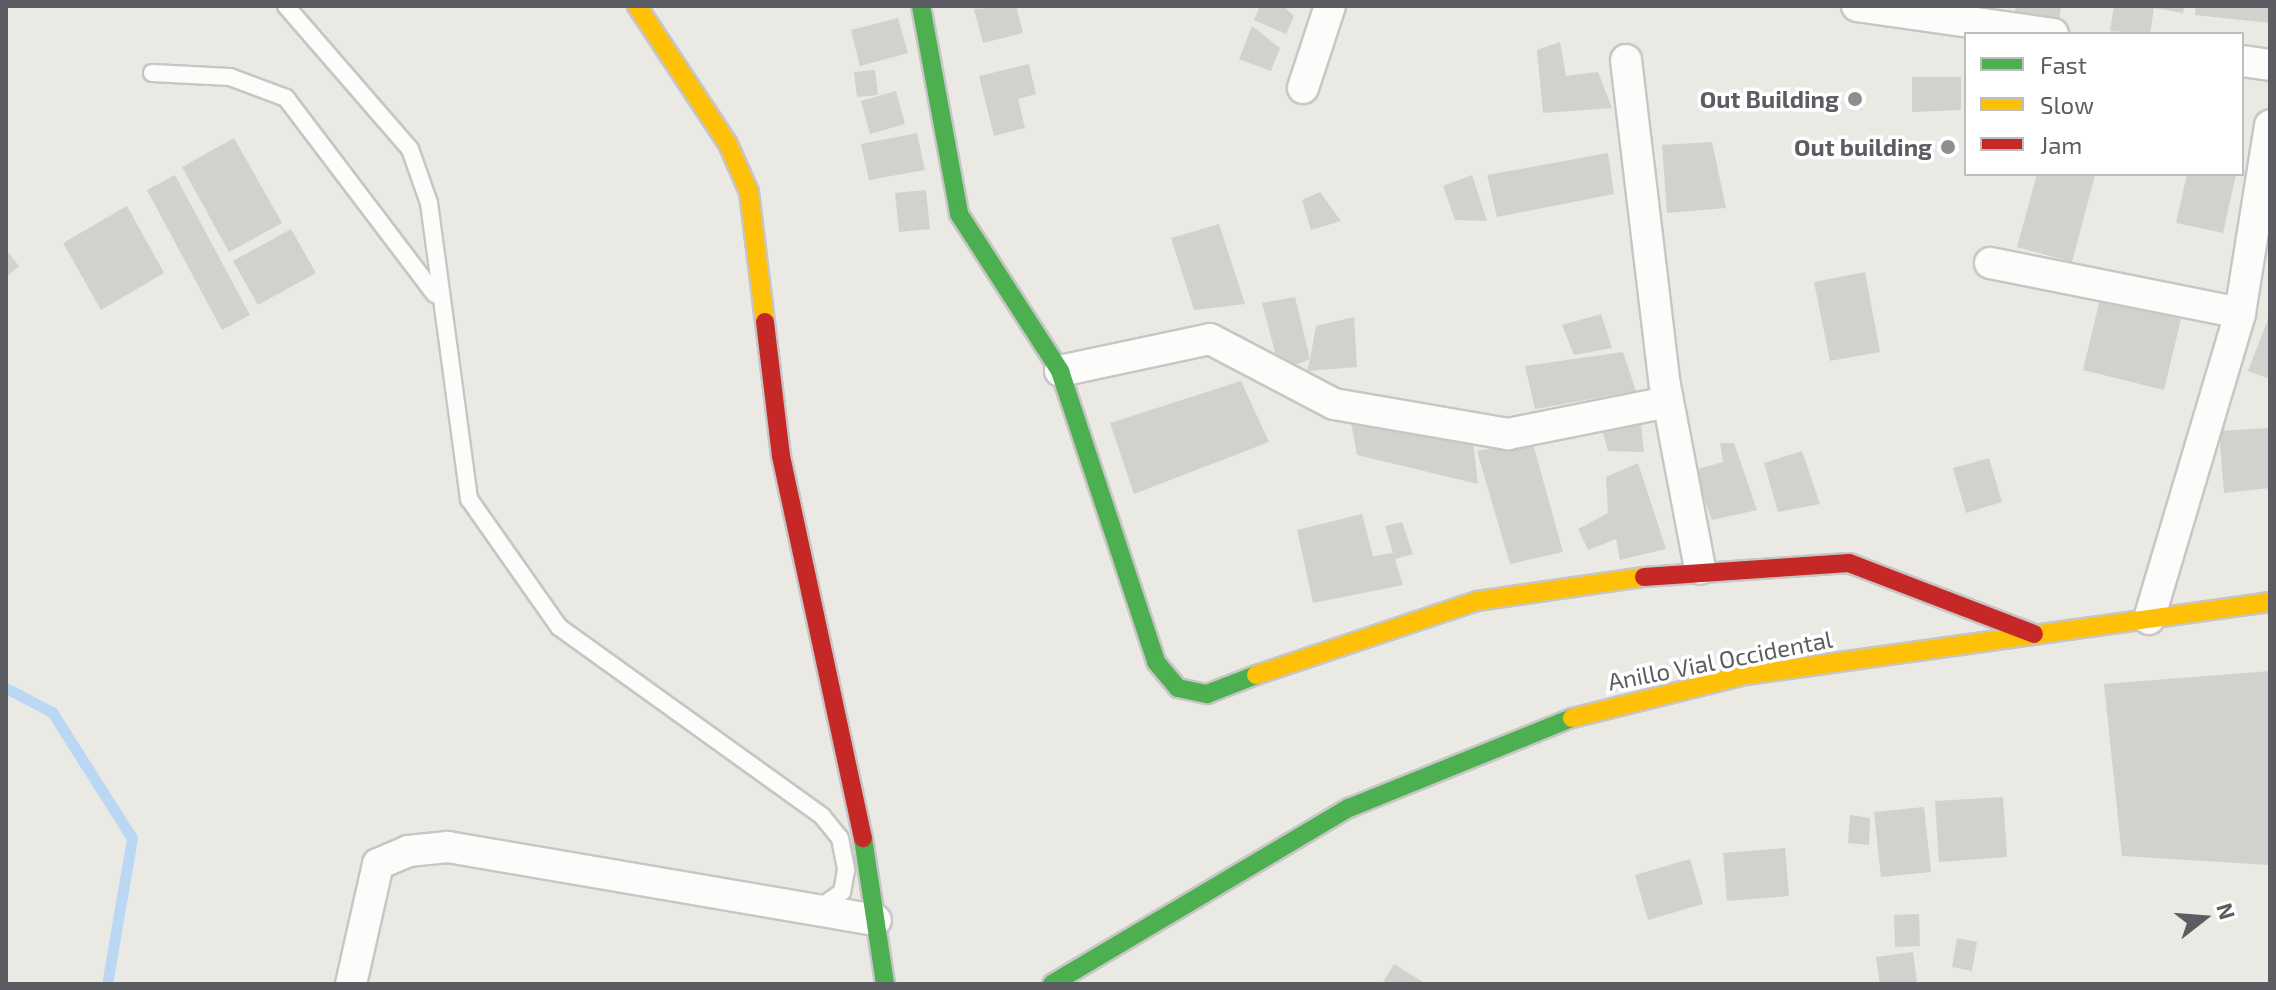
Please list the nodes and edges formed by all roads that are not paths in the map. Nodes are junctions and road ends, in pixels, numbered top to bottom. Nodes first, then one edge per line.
1 (286, 6) edge
2 (637, 6) edge
3 (921, 6) edge
4 (1330, 6) edge
5 (1857, 6) edge
6 (2039, 32) edge
7 (1626, 60) dead end
8 (2244, 61) edge
9 (2270, 65) edge
10 (152, 73) dead end
11 (1303, 88) dead end
12 (2270, 125) edge
13 (1990, 263) dead end
14 (436, 295) junction
15 (2240, 313) junction
16 (1060, 371) junction
17 (1668, 402) junction
18 (1700, 569) junction
19 (2270, 602) edge
20 (2149, 619) junction
21 (2034, 634) junction
22 (805, 912) junction
23 (876, 920) junction
24 (351, 984) edge
25 (885, 984) edge
26 (1052, 984) edge

1 - 14 lane
2 - 23 main road
3 - 16 main road
4 - 11 street
5 - 6 street
7 - 17 street
8 - 9 street
10 - 14 lane
12 - 15 street
13 - 15 street
14 - 22 lane
15 - 20 street
16 - 17 street
16 - 18 main road
17 - 18 street
18 - 21 main road
19 - 20 main road, Anillo Vial Occidental
20 - 21 main road, Anillo Vial Occidental
21 - 26 main road, Anillo Vial Occidental
22 - 23 street
22 - 24 street
23 - 25 main road

